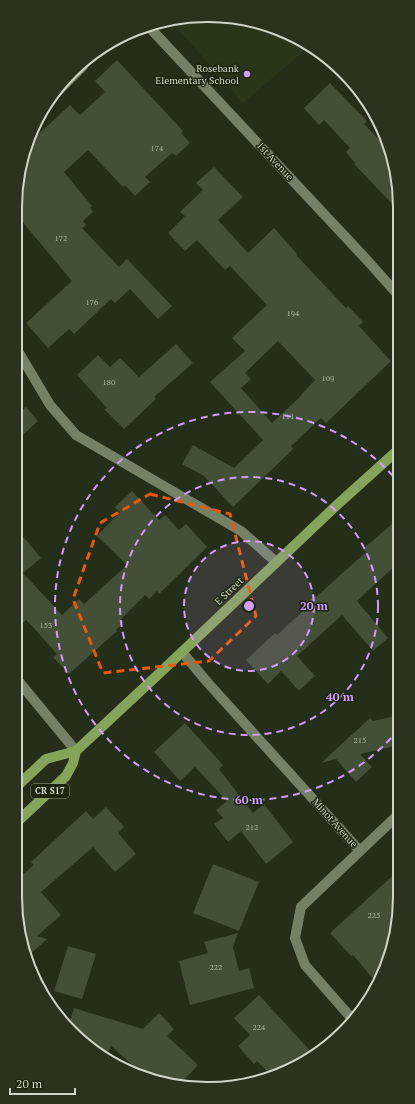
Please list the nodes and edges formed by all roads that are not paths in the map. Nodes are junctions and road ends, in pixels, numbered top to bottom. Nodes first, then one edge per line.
1 (152, 30) edge
2 (393, 289) edge
3 (22, 358) edge
4 (393, 455) edge
5 (276, 562) junction
6 (182, 652) junction
7 (22, 685) edge
8 (76, 751) junction
9 (22, 781) edge
10 (22, 817) edge
11 (393, 820) edge
12 (360, 851) junction
13 (349, 1016) edge

1 - 2 street, 1st Avenue
3 - 5 street
4 - 5 main road, E Street / CR S17
5 - 6 main road, E Street / CR S17
6 - 8 main road, E Street / CR S17
6 - 12 street, Minot Avenue
7 - 8 street
8 - 9 main road, E Street / CR S17
8 - 10 main road, E Street / CR S17
11 - 12 street
12 - 13 street, Minot Avenue

